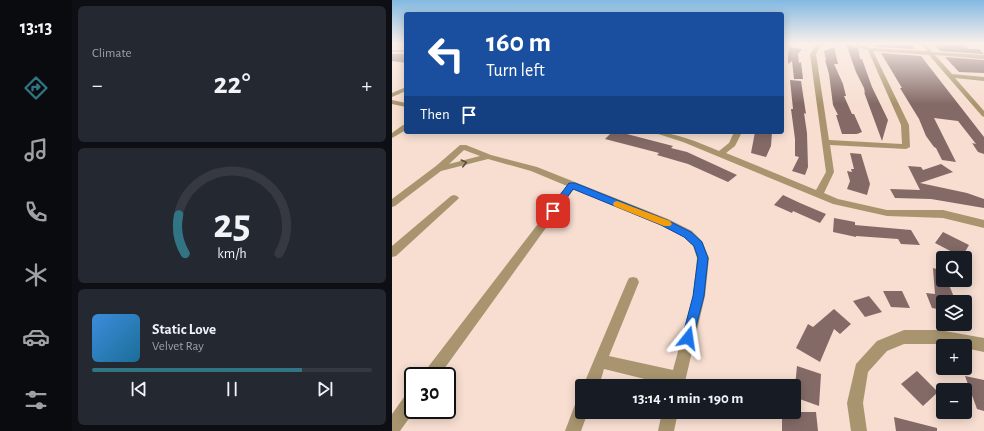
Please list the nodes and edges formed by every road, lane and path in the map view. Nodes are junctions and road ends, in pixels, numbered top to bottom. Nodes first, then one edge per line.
1 (814, 64) edge
2 (877, 64) edge
3 (941, 64) edge
4 (952, 76) junction
5 (984, 78) edge
6 (404, 90) edge
7 (392, 95) edge
8 (392, 102) edge
9 (404, 105) edge
10 (976, 106) junction
11 (984, 106) edge
12 (984, 115) edge
13 (404, 128) edge
14 (664, 134) edge
15 (737, 134) edge
16 (392, 136) edge
17 (826, 142) junction
18 (720, 154) junction
19 (488, 157) junction
20 (439, 168) junction
21 (572, 185) junction
22 (818, 195) junction
23 (454, 198) dead end
24 (392, 204) edge
25 (984, 224) edge
26 (392, 253) edge
27 (633, 282) dead end
28 (984, 345) edge
29 (600, 361) junction
30 (437, 367) edge
31 (594, 379) edge
32 (662, 379) edge
33 (677, 379) edge
34 (404, 411) edge
35 (578, 419) edge
36 (669, 419) edge
37 (392, 428) edge
38 (573, 431) edge
39 (666, 431) edge
40 (859, 431) edge

1 - 17 street
2 - 17 street
3 - 4 street
4 - 5 street
4 - 10 street
6 - 7 street
8 - 9 street
10 - 11 street
10 - 12 street
13 - 16 street
14 - 18 street
15 - 18 street
17 - 22 street
18 - 22 street
20 -> 19 street
19 - 20 street
19 - 21 street
20 - 24 street
21 - 30 street
21 - 33 street
22 - 25 street
23 - 26 street
27 - 29 street
28 - 40 street
29 - 31 street
29 - 32 street
34 - 37 street
35 - 38 street
36 - 39 street

